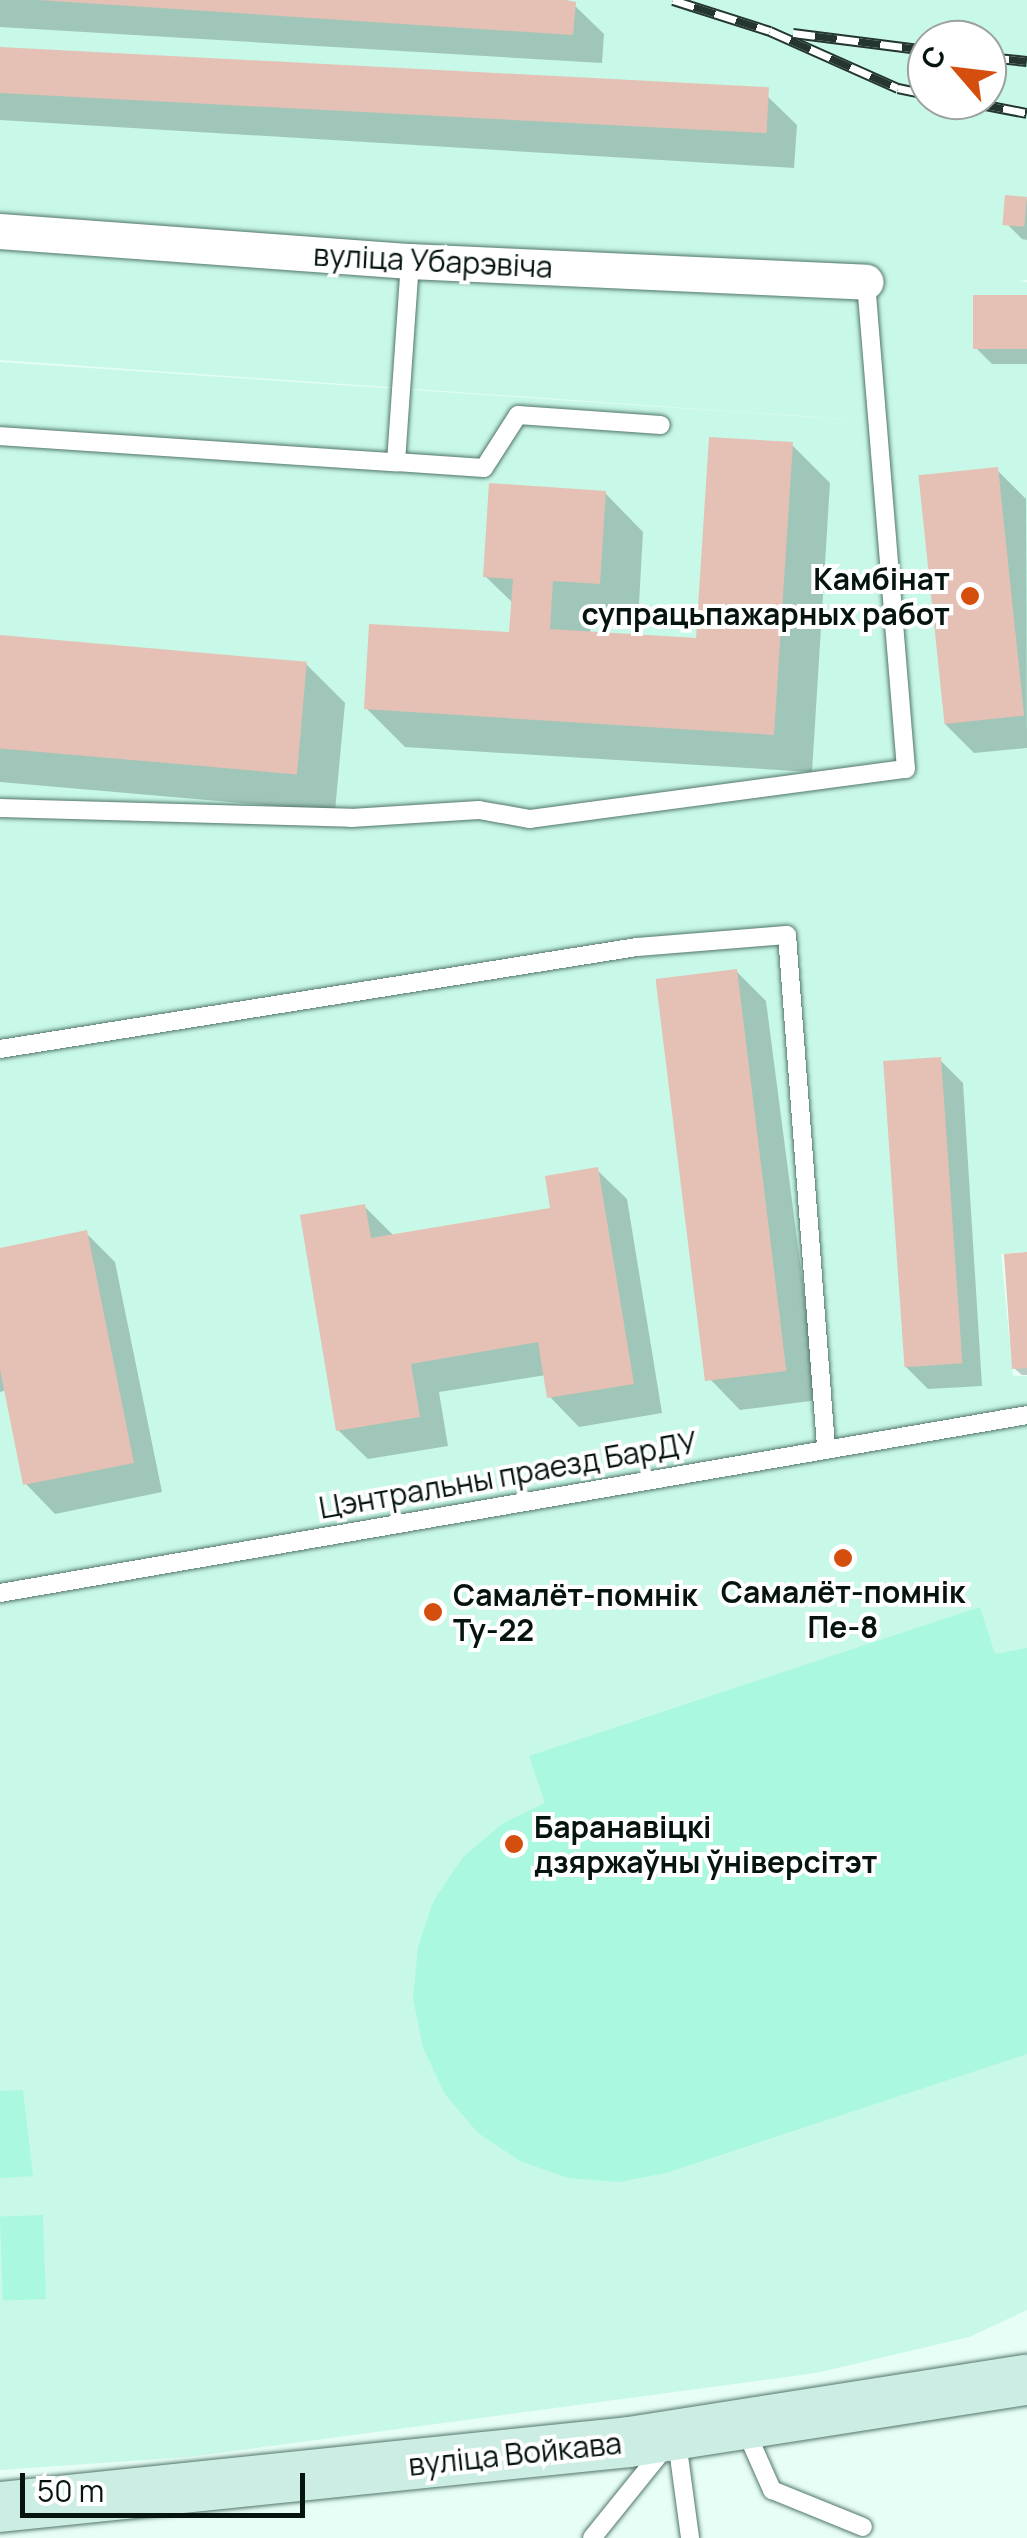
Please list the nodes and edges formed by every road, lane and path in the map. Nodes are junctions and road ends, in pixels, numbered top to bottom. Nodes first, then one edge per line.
1 (0, 232) edge
2 (410, 261) junction
3 (866, 282) joint
4 (661, 425) dead end
5 (0, 436) edge
6 (396, 462) junction
7 (0, 808) edge
8 (0, 1049) edge
9 (1027, 1415) edge
10 (826, 1448) junction
11 (0, 1593) edge
12 (1027, 2380) edge
13 (743, 2424) junction
14 (676, 2434) junction
15 (0, 2507) edge
16 (863, 2527) dead end
17 (592, 2538) edge
18 (690, 2538) edge

1 - 2 street, вуліца Убарэвіча
2 - 3 street, вуліца Убарэвіча
2 - 6 lane
3 - 7 lane
4 - 6 lane
5 - 6 lane
8 - 10 lane
9 - 10 lane, Цэнтральны праезд БарДУ
10 - 11 lane, Цэнтральны праезд БарДУ
12 - 13 main road, вуліца Войкава
13 - 14 main road, вуліца Войкава
13 - 16 lane
14 - 15 main road, вуліца Войкава
14 - 17 lane
14 - 18 lane

